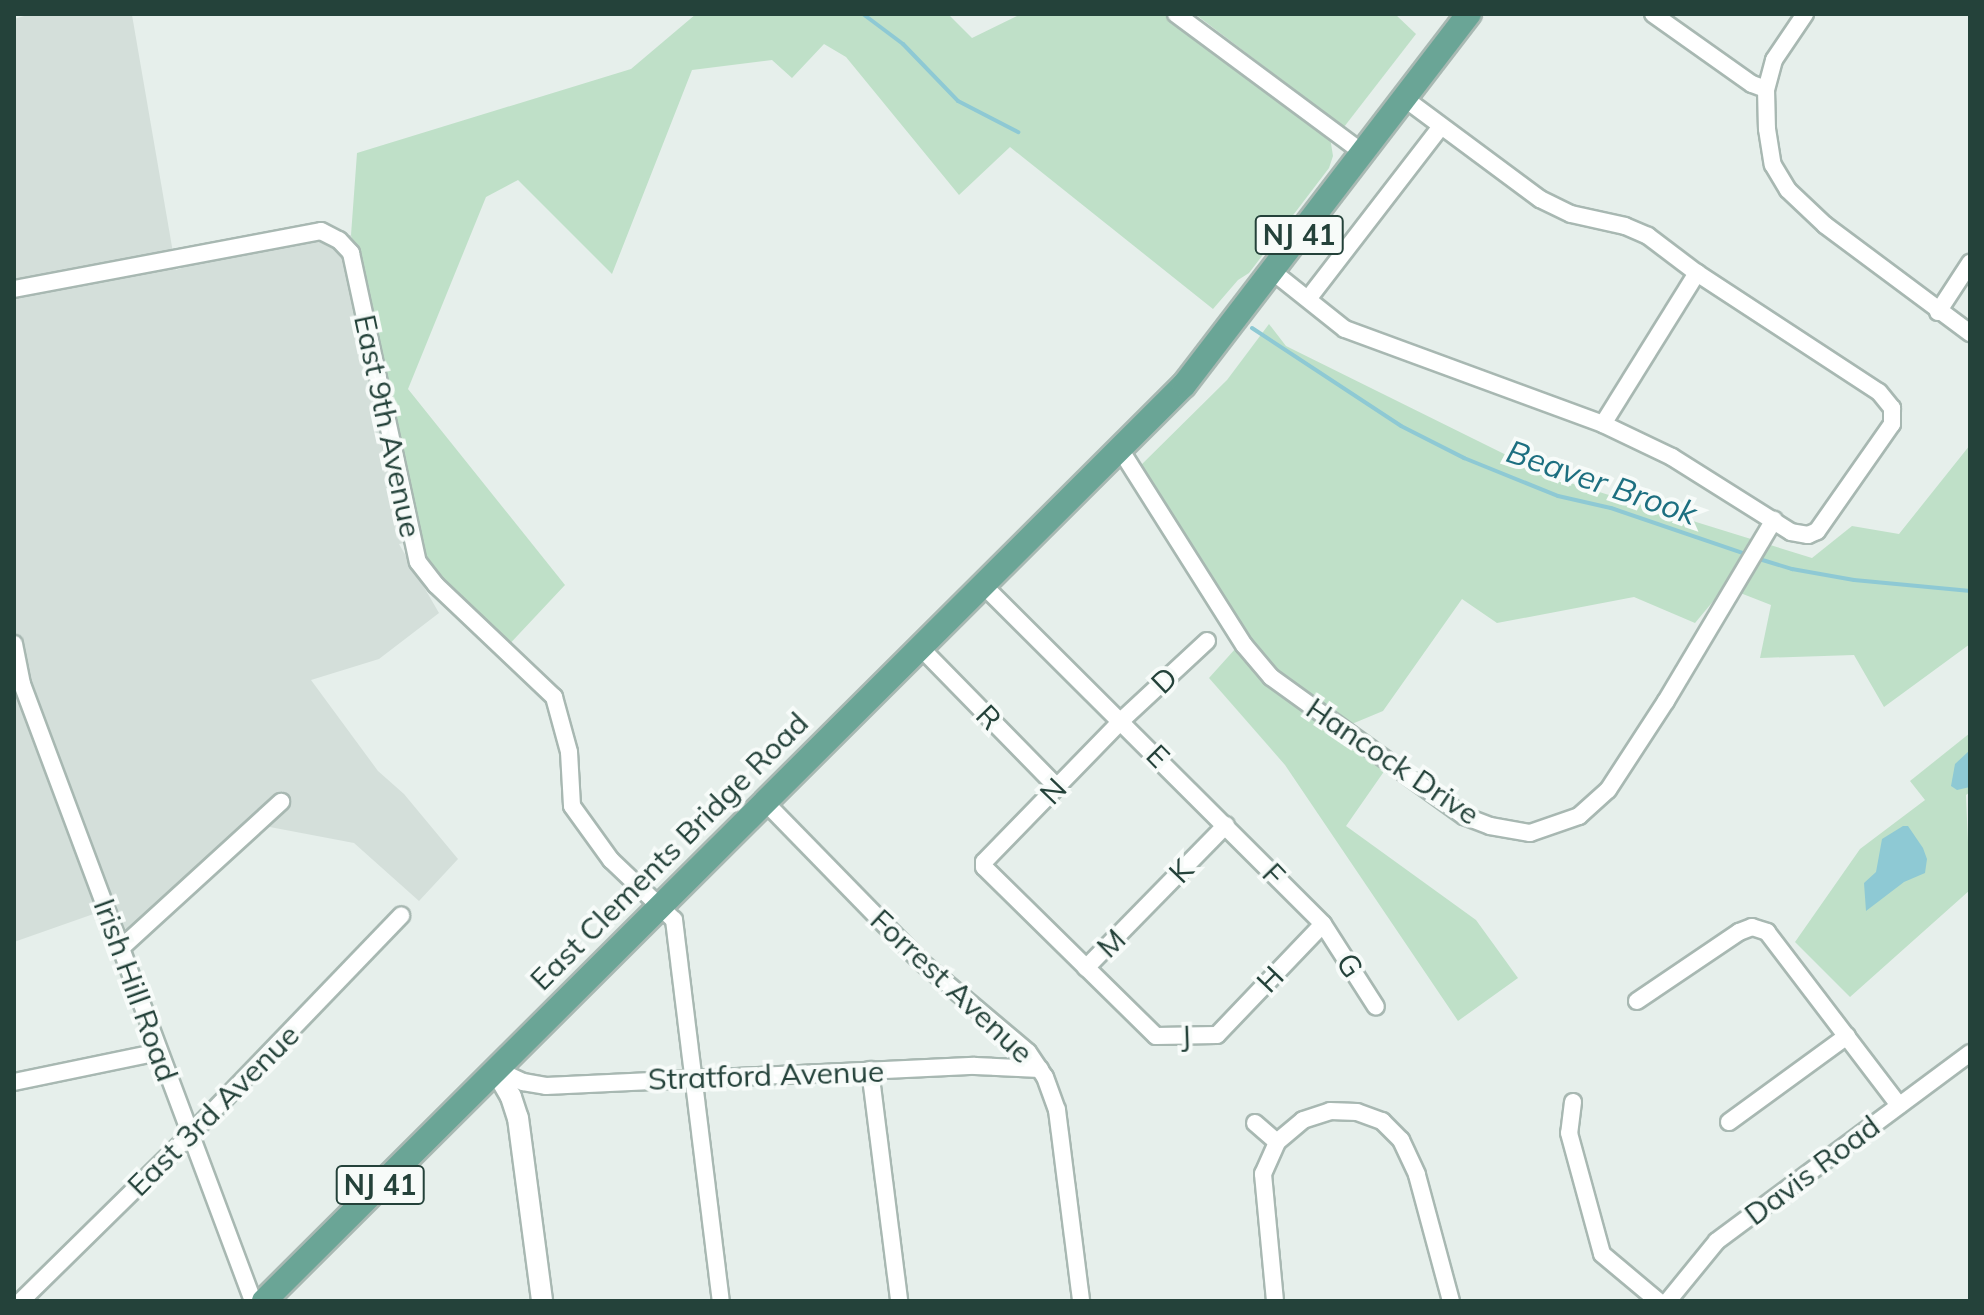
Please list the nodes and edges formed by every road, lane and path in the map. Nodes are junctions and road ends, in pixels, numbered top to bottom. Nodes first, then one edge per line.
1 (1176, 14) edge
2 (1469, 14) edge
3 (1653, 14) edge
4 (1805, 14) edge
5 (1766, 89) junction
6 (1404, 98) junction
7 (1441, 126) junction
8 (1362, 152) junction
9 (1970, 263) edge
10 (1272, 271) junction
11 (1697, 273) junction
12 (14, 289) edge
13 (1308, 299) junction
14 (1938, 312) junction
15 (1970, 333) edge
16 (1603, 424) junction
17 (1120, 449) junction
18 (1774, 520) junction
19 (983, 585) junction
20 (1207, 641) dead end
21 (14, 644) edge
22 (920, 647) junction
23 (1122, 720) junction
24 (1057, 787) junction
25 (281, 802) dead end
26 (765, 802) junction
27 (1226, 825) junction
28 (660, 903) junction
29 (401, 916) dead end
30 (1137, 918) joint
31 (1323, 924) junction
32 (121, 948) junction
33 (1086, 968) junction
34 (1637, 1001) dead end
35 (1376, 1007) dead end
36 (1217, 1035) joint
37 (1847, 1036) junction
38 (159, 1052) junction
39 (1970, 1053) edge
40 (495, 1069) junction
41 (1040, 1069) junction
42 (870, 1070) junction
43 (693, 1077) junction
44 (14, 1082) edge
45 (1573, 1102) dead end
46 (1899, 1105) junction
47 (1729, 1122) dead end
48 (1255, 1123) dead end
49 (189, 1136) junction
50 (1277, 1142) junction
51 (21, 1301) edge
52 (253, 1301) edge
53 (264, 1301) edge
54 (542, 1301) edge
55 (721, 1301) edge
56 (899, 1301) edge
57 (1081, 1301) edge
58 (1275, 1301) edge
59 (1451, 1301) edge
60 (1658, 1301) edge
61 (1668, 1301) edge

1 - 8 street
2 - 6 main road, NJ 41
3 - 5 street
4 - 5 street
5 - 14 street
6 - 7 street
6 - 8 main road, NJ 41
7 - 11 street
7 - 13 street
8 - 10 main road, NJ 41
9 - 14 street
10 - 13 street
10 - 17 main road, NJ 41
11 - 16 street
11 - 18 street
12 - 28 street, East 9th Avenue
13 - 16 street
14 - 15 street
16 - 18 street
17 - 18 street, Hancock Drive
17 - 19 main road, East Clements Bridge Road / NJ 41
19 - 22 main road, East Clements Bridge Road / NJ 41
19 - 23 street
20 - 23 street, D
21 - 32 street, Irish Hill Road
22 - 24 street, R
22 - 26 main road, East Clements Bridge Road / NJ 41
23 - 24 street, N
23 - 27 street, E
24 - 33 street, N
25 - 32 street
26 - 28 main road, East Clements Bridge Road / NJ 41
26 - 41 street, Forrest Avenue
27 - 30 street, K
27 - 31 street, F
28 - 40 main road, East Clements Bridge Road / NJ 41
28 - 43 street
29 - 49 street, East 3rd Avenue
30 - 33 street, M
31 - 35 street, G
31 - 36 street, H
32 - 38 street, Irish Hill Road
33 - 36 street, J
34 - 37 street
37 - 46 street
37 - 47 street
38 - 44 street
38 - 49 street, Irish Hill Road
39 - 46 street, Davis Road
40 - 43 street, Stratford Avenue
40 - 53 main road, East Clements Bridge Road / NJ 41
40 - 54 street
41 - 42 street, Stratford Avenue
41 - 57 street, Forrest Avenue
42 - 43 street, Stratford Avenue
42 - 56 street
43 - 55 street
45 - 60 street
46 - 61 street, Davis Road
48 - 50 street
49 - 51 street, East 3rd Avenue
49 - 52 street, Irish Hill Road
50 - 58 street
50 - 59 street

